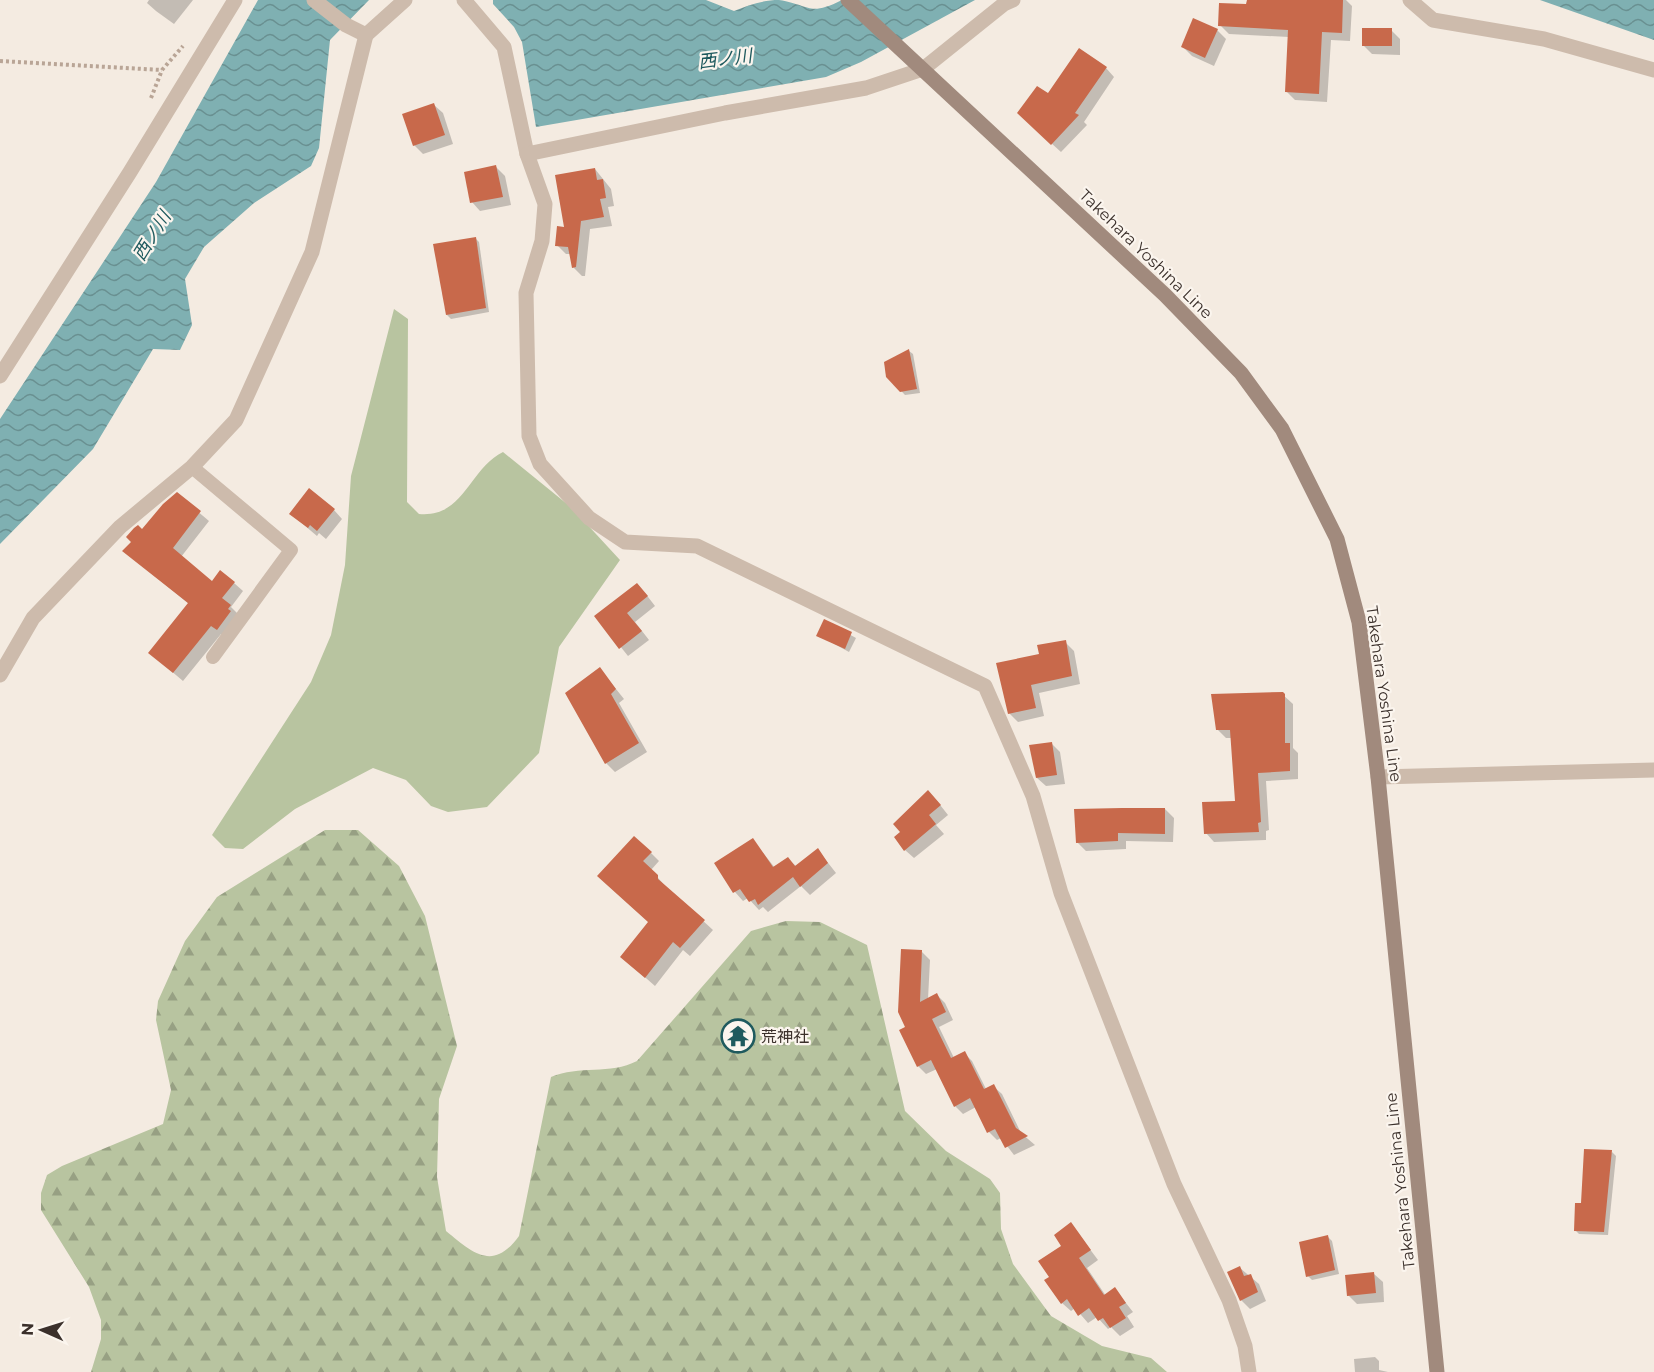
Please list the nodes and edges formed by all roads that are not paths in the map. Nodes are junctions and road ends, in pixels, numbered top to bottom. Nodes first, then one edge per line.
1 (235, 0) edge
2 (314, 0) edge
3 (405, 0) edge
4 (464, 0) edge
5 (848, 0) edge
6 (1013, 0) edge
7 (1410, 0) edge
8 (366, 35) junction
9 (917, 64) junction
10 (1654, 70) edge
11 (527, 154) junction
12 (0, 376) edge
13 (192, 467) junction
14 (213, 657) dead end
15 (0, 675) edge
16 (1654, 770) edge
17 (1378, 777) junction
18 (1249, 1372) edge
19 (1437, 1372) edge

1 - 12 street
2 - 8 street
3 - 8 street
4 - 11 street
5 - 9 main road, Takehara Yoshina Line
6 - 9 street
7 - 10 street
8 - 13 street
9 - 11 street
9 - 17 main road, Takehara Yoshina Line
11 - 18 street
13 - 14 lane
13 - 15 street
16 - 17 street
17 - 19 main road, Takehara Yoshina Line

